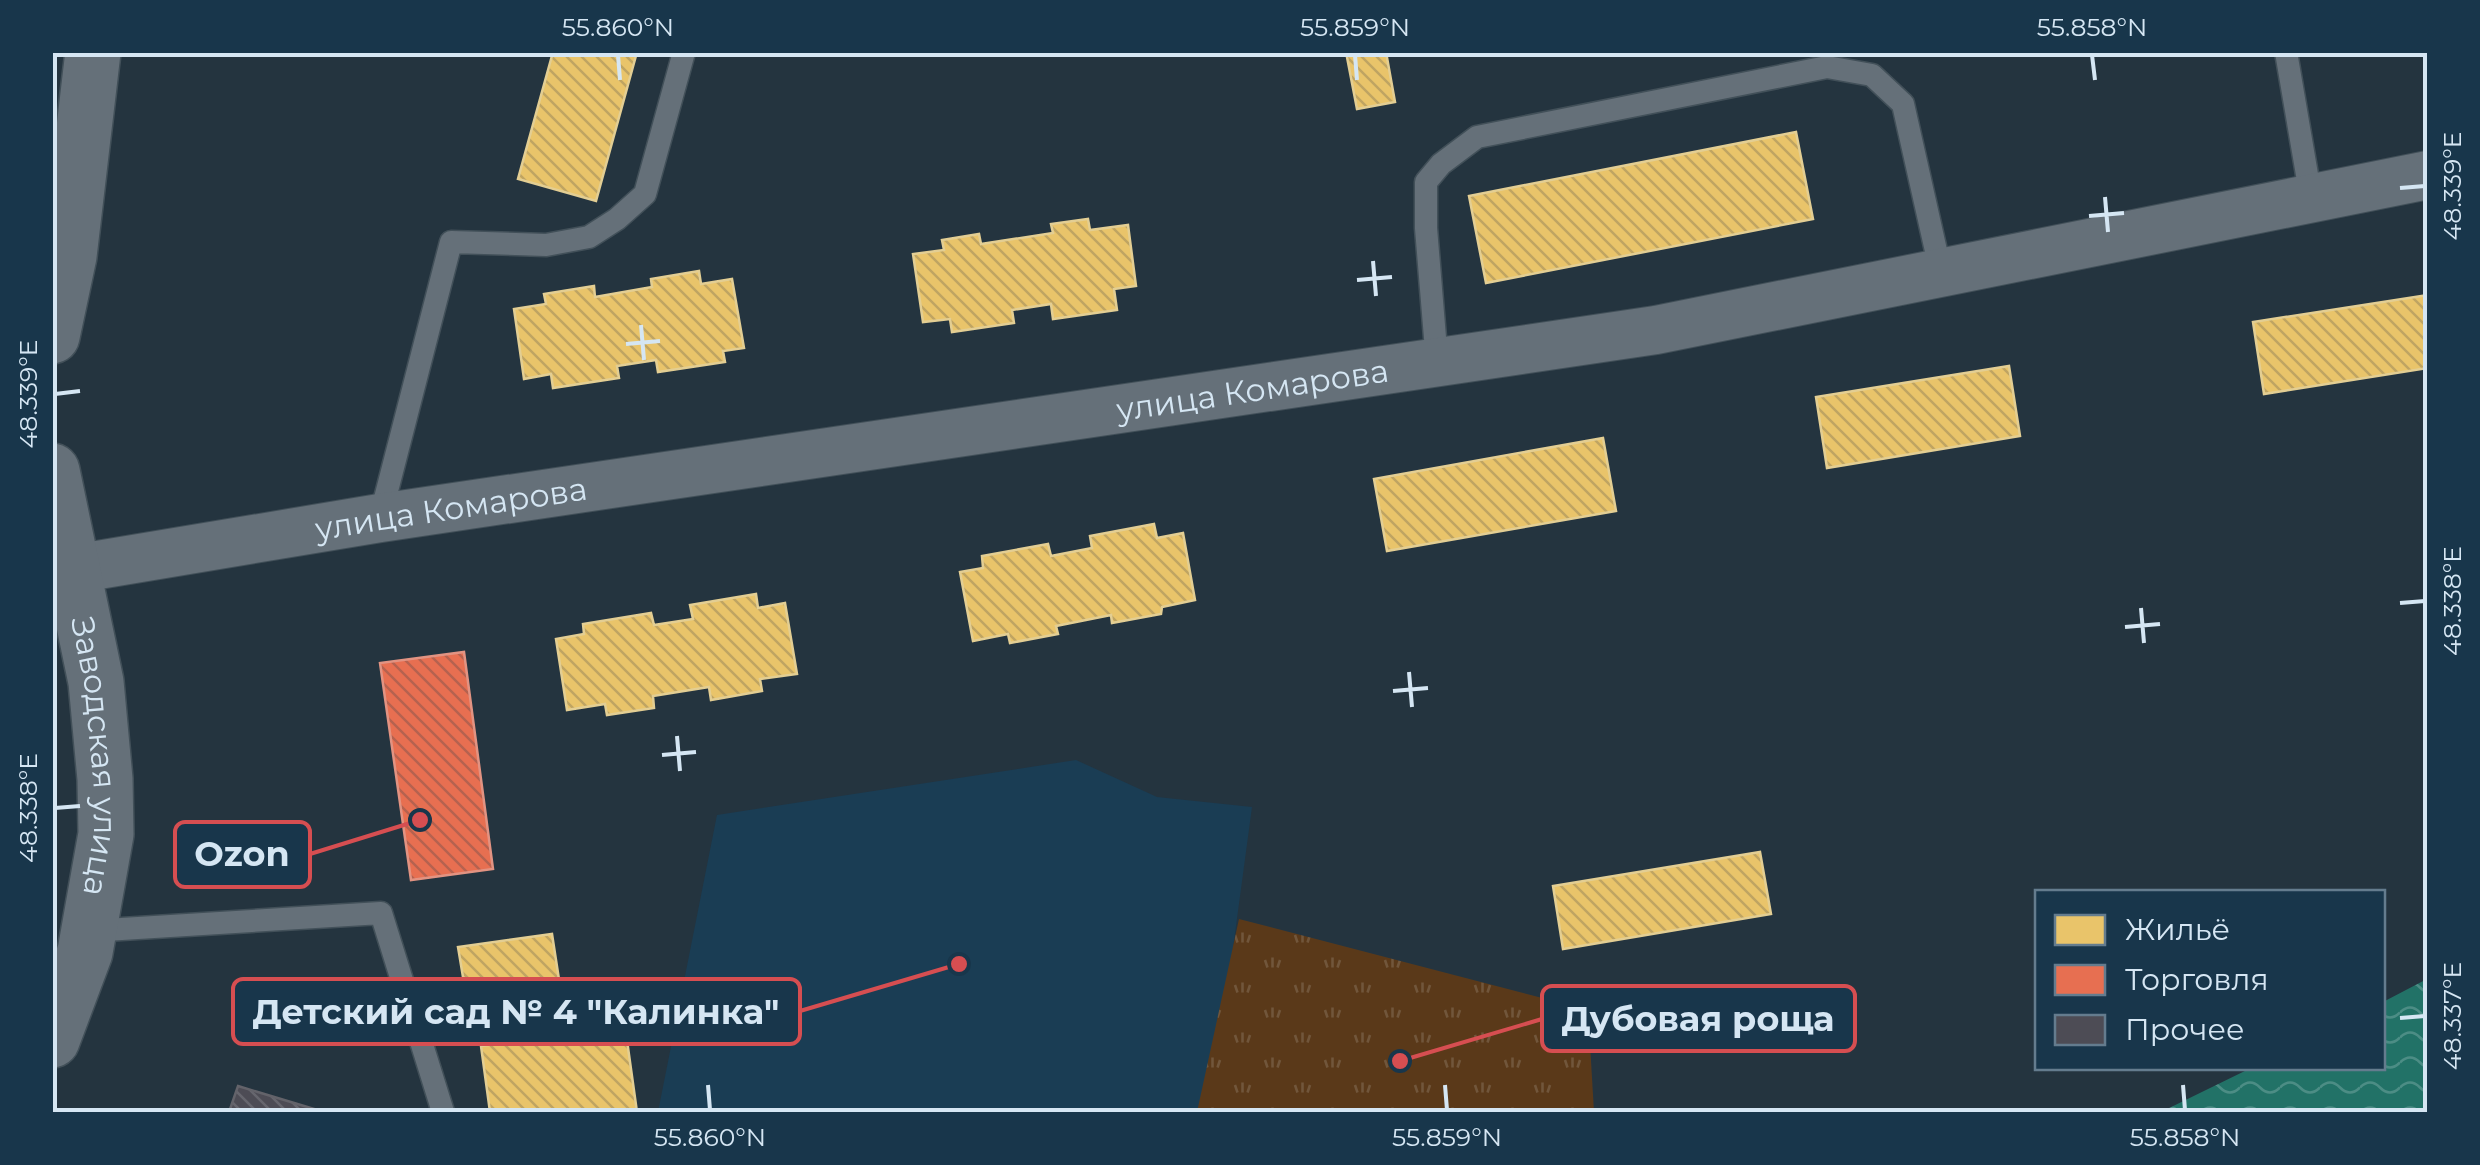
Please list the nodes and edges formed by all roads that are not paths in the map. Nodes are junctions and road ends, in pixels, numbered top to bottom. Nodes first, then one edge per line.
1 (93, 52) edge
2 (684, 52) edge
3 (2286, 52) edge
4 (2428, 174) edge
5 (2311, 198) junction
6 (1941, 272) junction
7 (52, 336) edge
8 (1437, 362) junction
9 (52, 470) edge
10 (380, 518) junction
11 (68, 581) edge
12 (89, 930) junction
13 (53, 1036) edge
14 (442, 1112) edge

1 - 7 main road
2 - 10 lane
3 - 5 lane
4 - 5 street, улица Комарова
5 - 6 street, улица Комарова
6 - 8 street, улица Комарова
6 - 8 lane
8 - 10 street, улица Комарова
9 - 11 main road, Заводская улица
10 - 11 street, улица Комарова
11 - 12 main road, Заводская улица
12 - 13 main road, Заводская улица
12 - 14 lane

